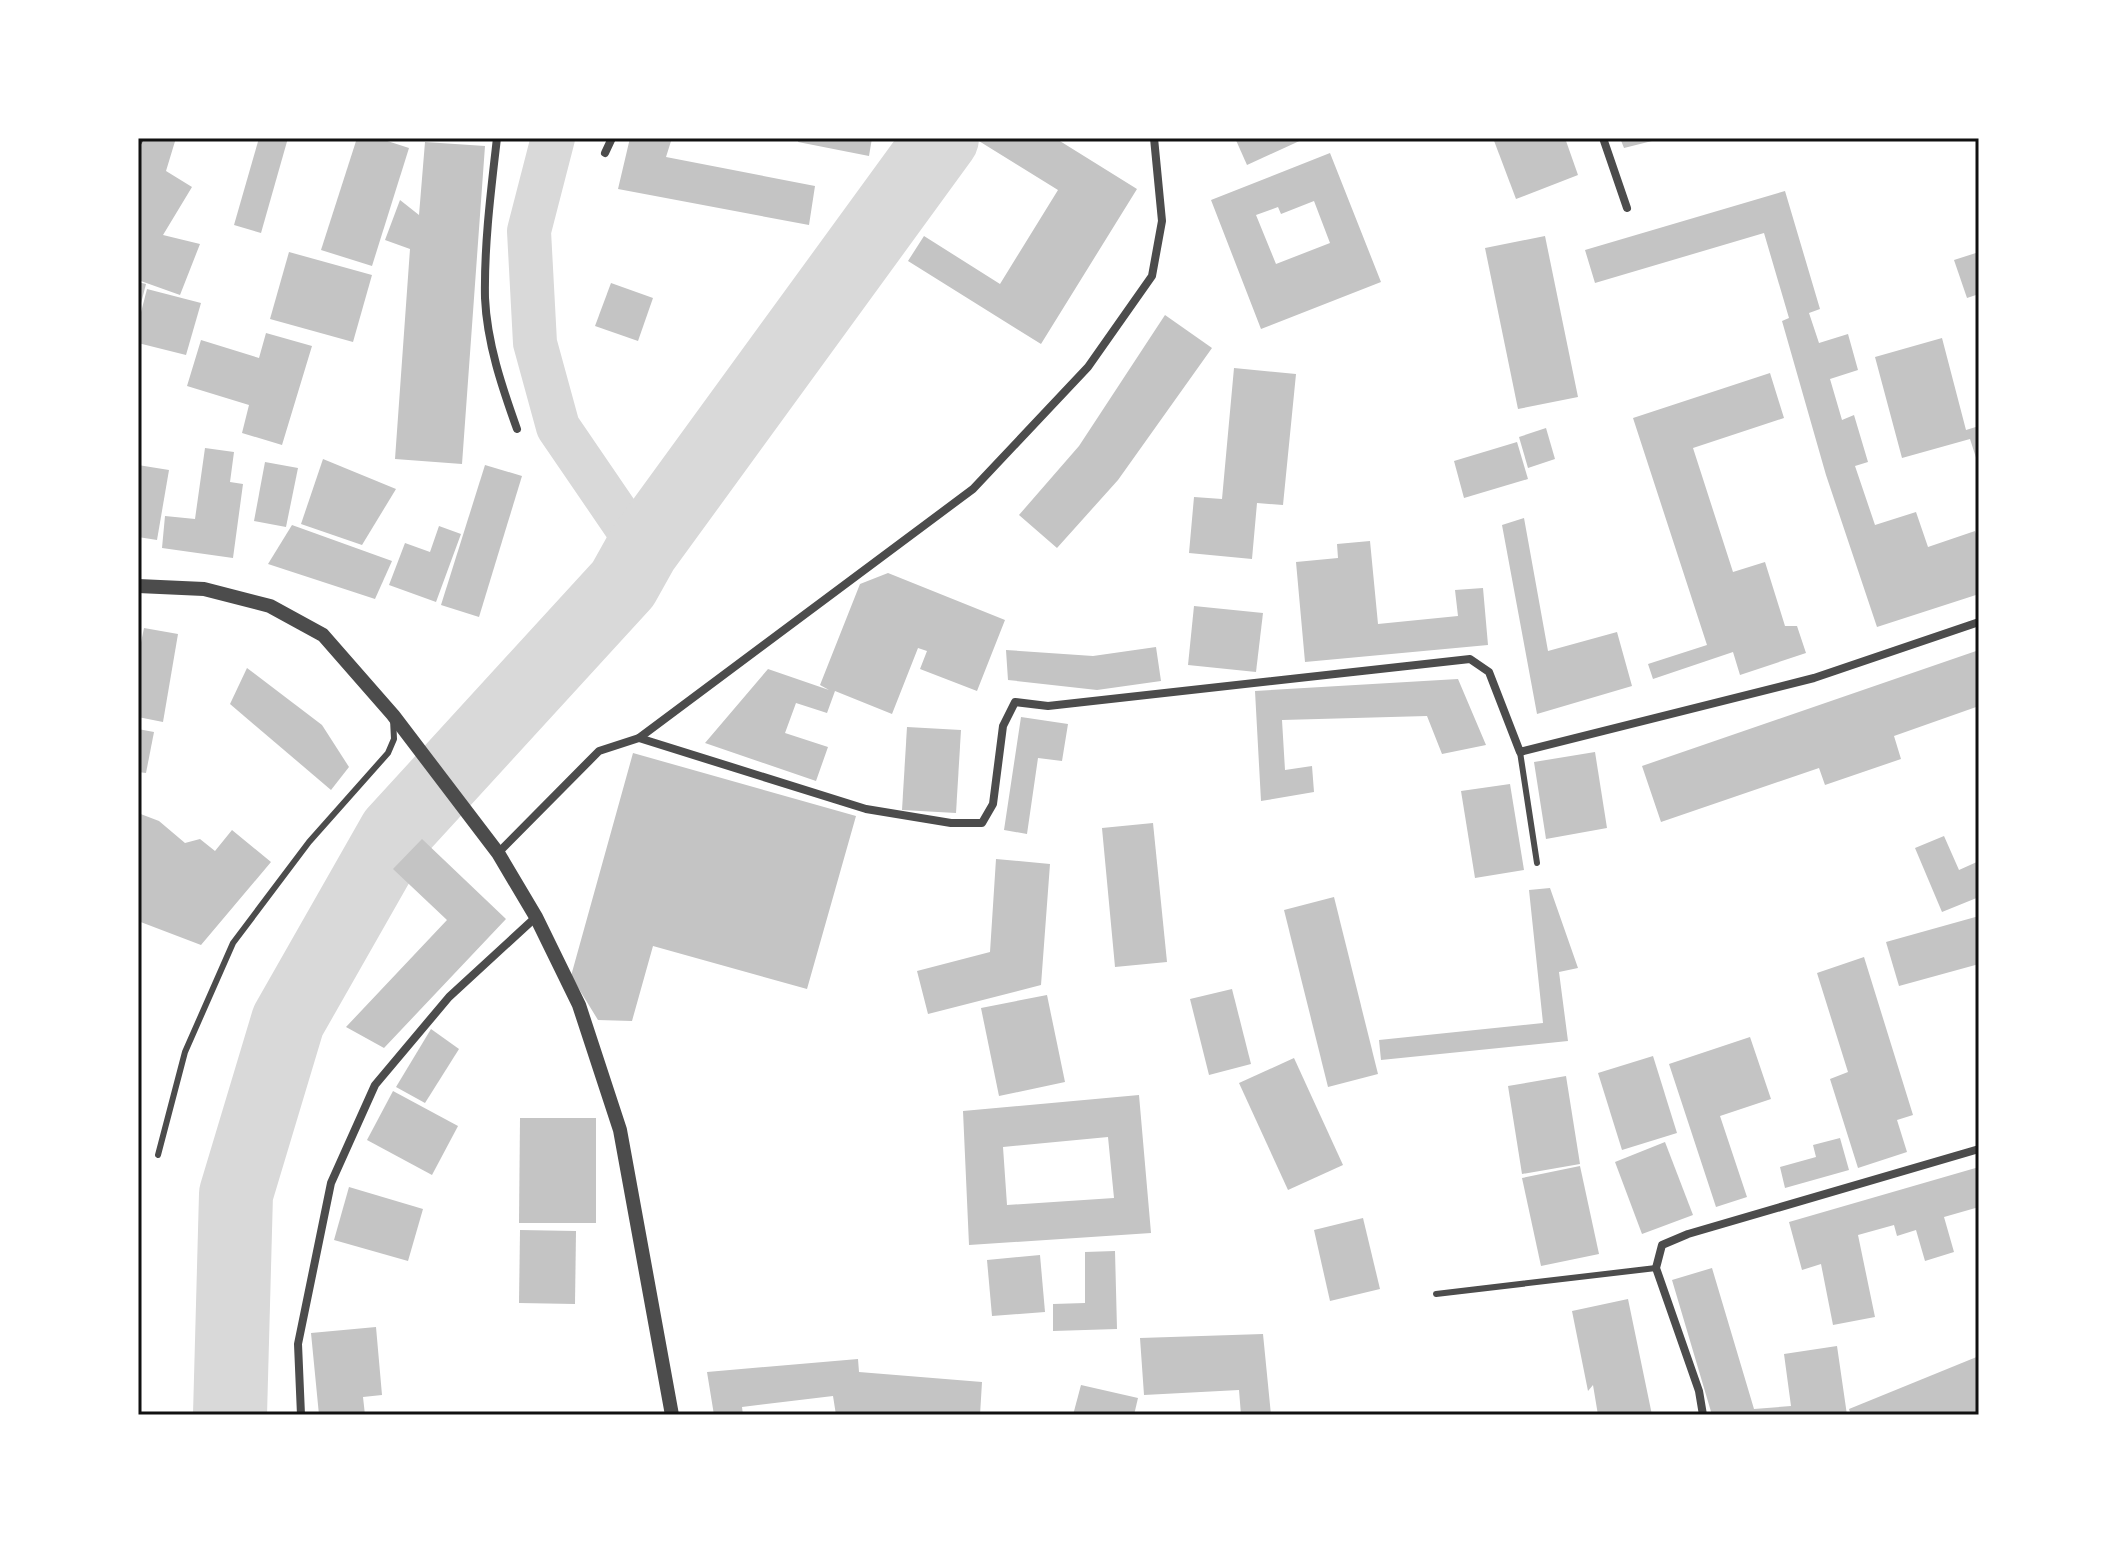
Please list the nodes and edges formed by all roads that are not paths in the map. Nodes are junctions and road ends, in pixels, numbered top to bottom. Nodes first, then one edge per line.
1 (497, 138) edge
2 (612, 138) edge
3 (1154, 138) edge
4 (1603, 138) edge
5 (605, 153) dead end
6 (1627, 208) dead end
7 (517, 429) dead end
8 (138, 586) edge
9 (1979, 622) edge
10 (393, 715) junction
11 (639, 738) junction
12 (1520, 752) junction
13 (498, 853) junction
14 (1537, 863) dead end
15 (536, 917) junction
16 (1979, 1149) edge
17 (158, 1155) dead end
18 (1656, 1268) junction
19 (1436, 1294) dead end
20 (301, 1415) edge
21 (672, 1415) edge
22 (1703, 1415) edge

1 - 7 street
2 - 5 street
3 - 11 street
4 - 6 street
8 - 10 street
9 - 12 street
10 - 13 street
10 - 17 lane
11 - 12 street
11 - 13 street
12 - 14 lane
13 - 15 street
15 - 20 street
15 - 21 street
16 - 18 street
18 - 19 lane
18 - 22 street

